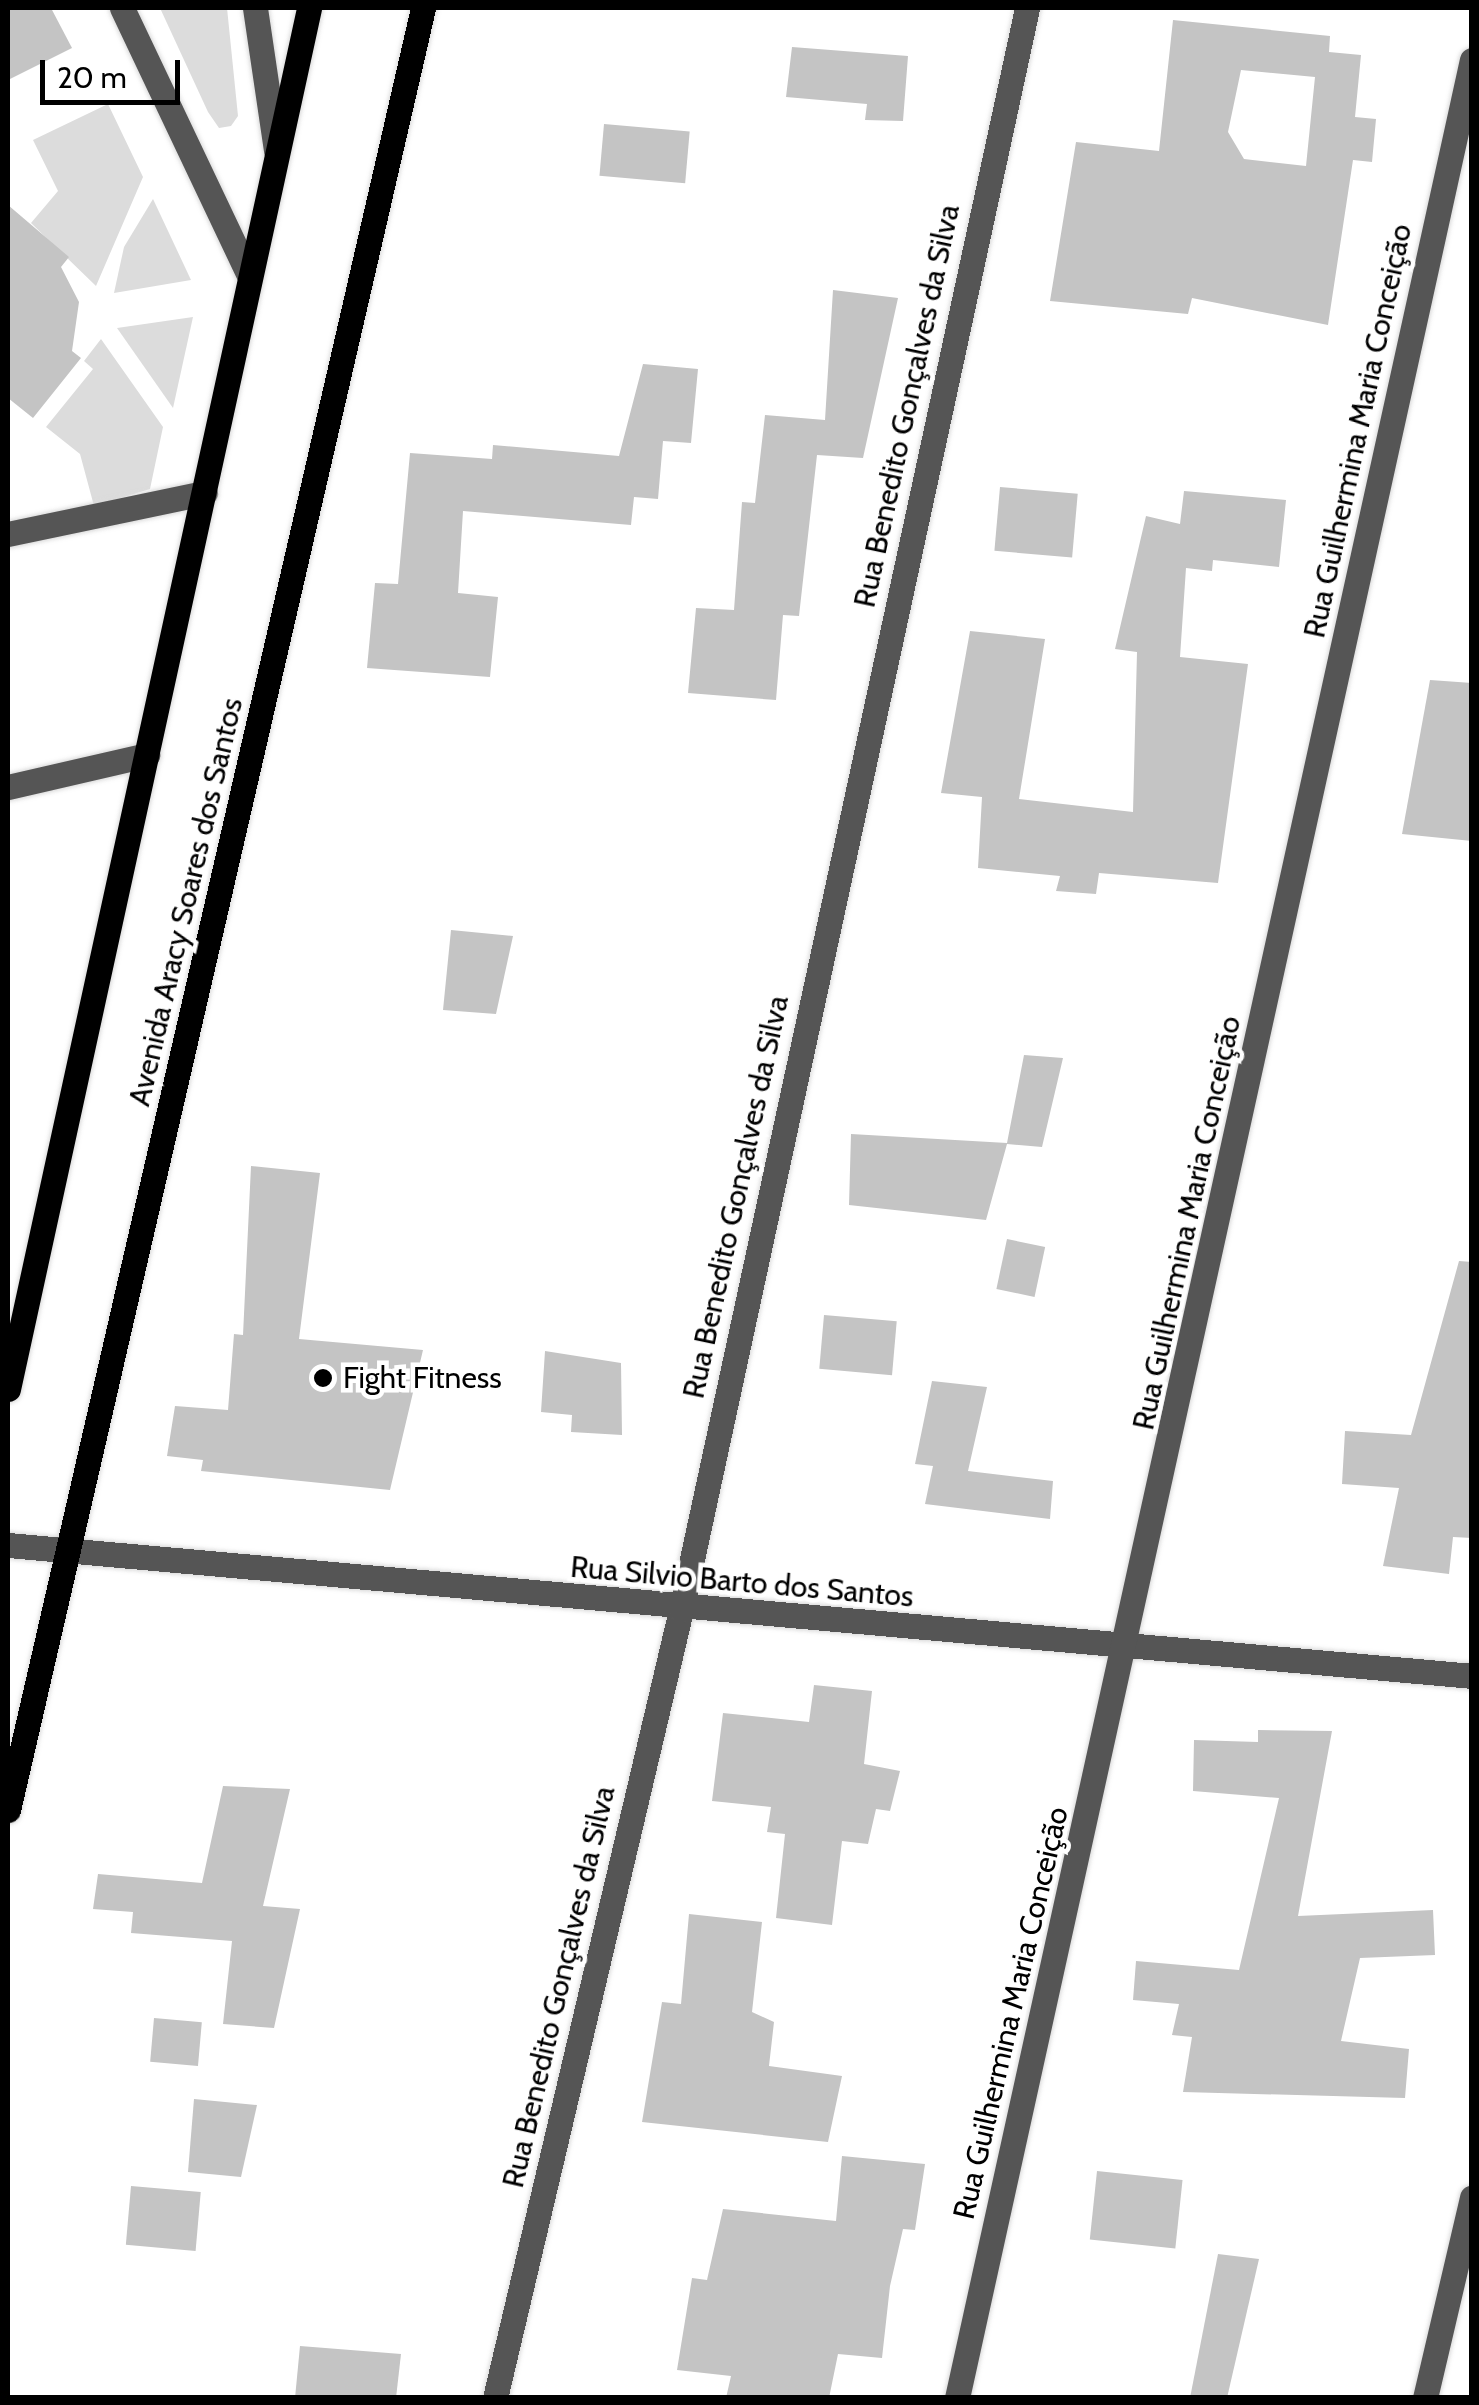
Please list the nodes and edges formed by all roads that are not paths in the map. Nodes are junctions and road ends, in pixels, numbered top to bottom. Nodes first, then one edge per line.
1 (122, 8) edge
2 (255, 8) edge
3 (309, 8) edge
4 (423, 8) edge
5 (1026, 8) edge
6 (1472, 60) edge
7 (277, 157) junction
8 (249, 275) junction
9 (205, 493) junction
10 (8, 534) edge
11 (148, 755) junction
12 (8, 787) edge
13 (8, 1389) edge
14 (8, 1545) edge
15 (71, 1555) junction
16 (680, 1610) junction
17 (1128, 1648) junction
18 (1472, 1676) edge
19 (8, 1810) edge
20 (1472, 2197) edge
21 (496, 2398) edge
22 (956, 2398) edge
23 (1425, 2398) edge

1 - 8 street
2 - 7 street
3 - 7 main road
4 - 15 main road, Avenida Aracy Soares dos Santos
5 - 16 street, Rua Benedito Gonçalves da Silva
6 - 17 street, Rua Guilhermina Maria Conceição
7 - 8 main road
8 - 9 main road
9 - 10 street
9 - 11 main road
11 - 12 street
11 - 13 main road
14 - 15 street, Rua Silvio Barto dos Santos
15 - 16 street, Rua Silvio Barto dos Santos
15 - 19 main road, Avenida Aracy Soares dos Santos
16 - 17 street, Rua Silvio Barto dos Santos
16 - 21 street, Rua Benedito Gonçalves da Silva
17 - 18 street, Rua Silvio Barto dos Santos
17 - 22 street, Rua Guilhermina Maria Conceição
20 - 23 street

